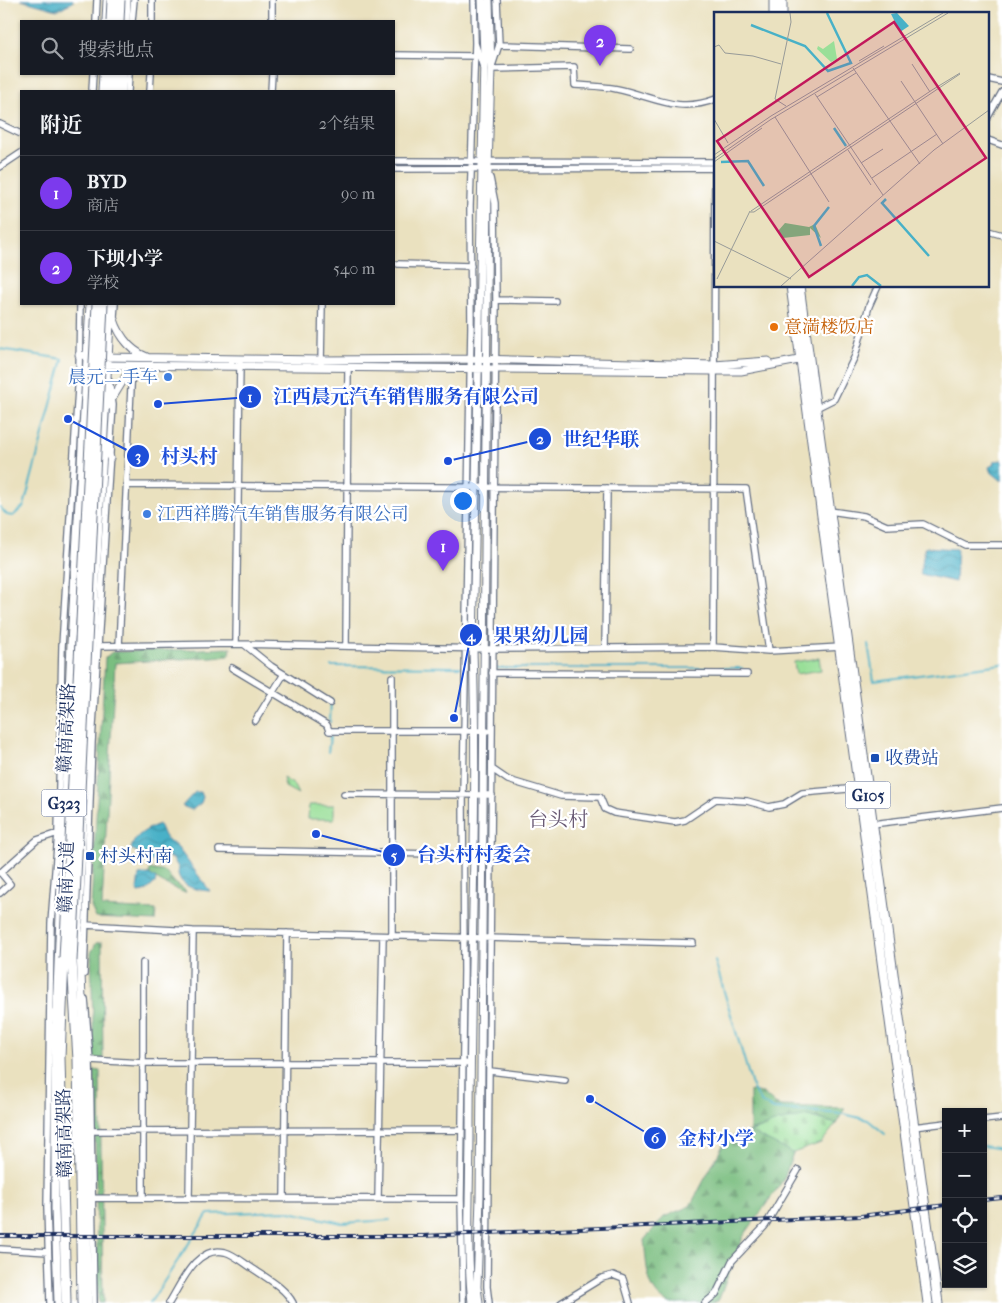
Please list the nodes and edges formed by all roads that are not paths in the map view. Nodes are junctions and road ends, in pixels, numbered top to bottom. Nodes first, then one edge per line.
1 (97, 0) edge
2 (107, 0) edge
3 (112, 0) edge
4 (120, 0) edge
5 (127, 0) edge
6 (134, 0) edge
7 (152, 0) edge
8 (272, 0) edge
9 (474, 0) edge
10 (482, 0) edge
11 (489, 0) edge
12 (498, 0) edge
13 (96, 20) edge
14 (108, 20) edge
15 (126, 20) edge
16 (126, 20) edge
17 (126, 20) edge
18 (152, 20) edge
19 (272, 20) edge
20 (498, 45) junction
21 (630, 49) dead end
22 (395, 55) edge
23 (479, 56) junction
24 (487, 69) junction
25 (93, 75) edge
26 (103, 75) edge
27 (108, 75) edge
28 (116, 75) edge
29 (123, 75) edge
30 (129, 75) edge
31 (151, 75) edge
32 (272, 75) edge
33 (92, 90) edge
34 (102, 90) edge
35 (107, 90) edge
36 (115, 90) edge
37 (122, 90) edge
38 (128, 90) edge
39 (150, 90) edge
40 (271, 90) edge
41 (1002, 92) edge
42 (714, 100) edge
43 (990, 113) edge
44 (0, 124) edge
45 (20, 134) edge
46 (990, 141) edge
47 (1002, 145) edge
48 (20, 154) edge
49 (395, 161) edge
50 (472, 161) junction
51 (714, 162) edge
52 (484, 164) junction
53 (0, 167) edge
54 (395, 168) edge
55 (472, 168) junction
56 (714, 168) edge
57 (990, 232) edge
58 (1002, 236) edge
59 (398, 264) dead end
60 (471, 266) junction
61 (715, 288) edge
62 (791, 288) edge
63 (799, 288) edge
64 (877, 288) edge
65 (496, 300) junction
66 (555, 301) dead end
67 (80, 305) edge
68 (90, 305) edge
69 (96, 305) edge
70 (103, 305) edge
71 (111, 305) edge
72 (111, 305) edge
73 (115, 305) edge
74 (322, 305) edge
75 (114, 321) junction
76 (150, 358) junction
77 (805, 358) junction
78 (78, 359) junction
79 (87, 359) junction
80 (474, 359) junction
81 (486, 359) junction
82 (496, 359) junction
83 (106, 362) junction
84 (240, 363) junction
85 (321, 364) junction
86 (132, 366) junction
87 (348, 367) junction
88 (714, 368) junction
89 (473, 369) junction
90 (487, 369) junction
91 (496, 370) junction
92 (112, 397) junction
93 (816, 408) junction
94 (105, 409) junction
95 (103, 439) junction
96 (110, 458) junction
97 (126, 485) junction
98 (238, 486) junction
99 (347, 486) junction
100 (472, 487) junction
101 (485, 487) junction
102 (493, 487) junction
103 (607, 488) junction
104 (714, 489) junction
105 (830, 511) junction
106 (1002, 545) edge
107 (236, 644) junction
108 (245, 645) junction
109 (99, 646) junction
110 (119, 646) junction
111 (346, 646) junction
112 (844, 647) junction
113 (605, 648) junction
114 (713, 648) junction
115 (470, 649) junction
116 (483, 649) junction
117 (492, 649) junction
118 (769, 651) junction
119 (232, 668) dead end
120 (492, 673) junction
121 (284, 674) junction
122 (746, 674) dead end
123 (392, 677) dead end
124 (272, 693) junction
125 (330, 702) dead end
126 (255, 720) dead end
127 (392, 731) junction
128 (464, 731) junction
129 (476, 731) junction
130 (484, 731) junction
131 (492, 731) junction
132 (492, 769) junction
133 (858, 788) junction
134 (344, 794) dead end
135 (392, 794) junction
136 (463, 795) junction
137 (475, 795) junction
138 (483, 795) junction
139 (492, 795) junction
140 (1002, 808) edge
141 (872, 824) junction
142 (58, 833) junction
143 (219, 850) dead end
144 (392, 853) junction
145 (464, 854) junction
146 (479, 854) junction
147 (491, 855) junction
148 (0, 872) edge
149 (60, 893) junction
150 (80, 893) junction
151 (0, 894) edge
152 (51, 923) junction
153 (59, 924) junction
154 (83, 925) junction
155 (193, 931) junction
156 (288, 933) junction
157 (383, 936) junction
158 (392, 936) junction
159 (464, 938) junction
160 (478, 938) junction
161 (491, 938) junction
162 (693, 943) dead end
163 (58, 948) junction
164 (79, 949) junction
165 (68, 960) junction
166 (143, 963) dead end
167 (56, 1012) junction
168 (60, 1058) junction
169 (90, 1060) junction
170 (143, 1063) junction
171 (191, 1063) junction
172 (286, 1063) junction
173 (381, 1063) junction
174 (466, 1063) junction
175 (490, 1071) junction
176 (85, 1072) junction
177 (565, 1080) dead end
178 (1002, 1118) edge
179 (987, 1120) edge
180 (942, 1123) edge
181 (910, 1127) junction
182 (462, 1130) junction
183 (91, 1131) junction
184 (284, 1131) junction
185 (380, 1131) junction
186 (80, 1132) junction
187 (143, 1132) junction
188 (190, 1132) junction
189 (798, 1170) dead end
190 (92, 1198) junction
191 (143, 1198) junction
192 (189, 1198) junction
193 (284, 1198) junction
194 (378, 1199) junction
195 (461, 1199) junction
196 (0, 1249) edge
197 (48, 1252) junction
198 (50, 1303) edge
199 (58, 1303) edge
200 (66, 1303) edge
201 (82, 1303) edge
202 (88, 1303) edge
203 (94, 1303) edge
204 (170, 1303) edge
205 (293, 1303) edge
206 (463, 1303) edge
207 (472, 1303) edge
208 (479, 1303) edge
209 (489, 1303) edge
210 (562, 1303) edge
211 (630, 1303) edge
212 (705, 1303) edge
213 (928, 1303) edge
214 (938, 1303) edge

1 - 13 street
2 - 14 main road
3 - 14 highway, bridge
4 - 15 highway, bridge
5 - 16 main road
6 - 17 street
7 - 18 street
8 - 19 street
9 - 23 street
10 - 23 main road
11 - 24 main road
12 - 20 street
20 - 21 street
20 - 24 street
22 - 23 street
23 - 24 main road
23 - 50 street
24 - 42 street
24 - 52 main road
25 - 33 street
26 - 34 main road
27 - 35 highway
28 - 36 highway
29 - 37 main road
30 - 38 street
31 - 39 street
32 - 40 street
41 - 43 street
44 - 45 street
46 - 47 street
48 - 53 street
49 - 50 street
50 - 52 street
50 - 55 street
51 - 52 street
52 - 55 street
52 - 56 street
52 - 65 street
52 - 80 main road
52 - 81 main road
54 - 55 street
55 - 60 street
57 - 58 street
59 - 60 street
60 - 80 street
61 - 88 street
62 - 77 highway, G105
63 - 77 highway, G105
64 - 93 street
65 - 66 street
65 - 82 street
67 - 78 street
68 - 79 main road, 赣南大道 / G323
69 - 165 highway, 赣南高架路, bridge
70 - 165 highway, 赣南高架路, bridge
71 - 75 main road
72 - 83 main road, 赣南大道 / G323
73 - 75 street
74 - 85 street
75 - 76 main road
75 - 83 street
76 - 83 main road
76 - 84 main road
77 - 88 main road
77 - 93 highway, G105
77 - 112 highway, G105
78 - 79 main road
78 - 142 street
79 - 83 main road
79 - 149 main road, 赣南大道 / G323
80 - 81 main road
80 - 85 main road
80 - 89 main road
81 - 82 main road
81 - 90 main road
82 - 88 main road
82 - 91 street
83 - 86 main road
83 - 92 street
83 - 94 main road, 赣南大道 / G323
84 - 85 main road
84 - 86 main road
84 - 98 street
85 - 87 main road
86 - 92 main road
86 - 97 street
87 - 89 main road
87 - 99 street
88 - 91 main road
88 - 104 street
89 - 90 main road
89 - 100 main road
90 - 91 main road
90 - 101 main road
91 - 102 street
92 - 94 main road
92 - 96 street
93 - 105 highway, G105
94 - 95 main road, 赣南大道 / G323
95 - 96 main road
95 - 150 main road, 赣南大道 / G323
96 - 109 street
97 - 98 street
97 - 110 street
98 - 99 street
98 - 107 street
99 - 100 street
99 - 111 street
100 - 101 street
100 - 115 main road
101 - 102 street
101 - 116 main road
102 - 103 street
102 - 117 street
103 - 104 street
103 - 113 street
104 - 114 street
104 - 118 street
105 - 106 street
105 - 112 highway, G105
107 - 108 street
107 - 110 street
108 - 111 street
108 - 121 street
109 - 110 street
109 - 154 street
111 - 115 street
112 - 118 street
112 - 133 highway, G105
112 - 141 highway, G105
113 - 114 street
113 - 117 street
114 - 118 street
115 - 116 street
115 - 128 street
115 - 129 main road
116 - 117 street
116 - 130 main road
117 - 120 street
119 - 124 street
120 - 122 street
120 - 131 street
121 - 124 street
121 - 125 street
123 - 127 street
124 - 126 street
124 - 127 street
127 - 128 street
127 - 135 street
128 - 129 street
128 - 136 street
129 - 130 street
129 - 137 main road
130 - 131 street
130 - 138 main road
131 - 132 street
132 - 133 street
132 - 139 street
133 - 181 highway, G105
134 - 135 street
135 - 136 street
135 - 144 street
136 - 137 street
136 - 145 street
137 - 138 street
137 - 146 main road
138 - 139 street
138 - 146 main road
139 - 147 street
140 - 141 street
141 - 181 highway, G105
142 - 148 street
142 - 152 street
143 - 144 street
144 - 145 street
144 - 158 street
145 - 146 street
145 - 159 street
146 - 147 street
146 - 160 main road
147 - 161 street
148 - 151 street
149 - 150 main road
149 - 153 main road, 赣南大道 / G323
150 - 154 main road, 赣南大道 / G323
152 - 153 street
152 - 197 street
153 - 154 street
153 - 163 main road, 赣南大道 / G323
154 - 155 street
154 - 164 main road, 赣南大道 / G323
154 - 169 street
155 - 156 street
155 - 171 street
156 - 157 street
156 - 172 street
157 - 158 street
157 - 173 street
158 - 159 street
159 - 160 street
159 - 174 street
160 - 161 street
160 - 174 main road
160 - 208 main road
161 - 162 street
161 - 175 street
163 - 164 main road
163 - 167 main road, 赣南大道 / G323
164 - 176 main road, 赣南大道 / G323
165 - 168 highway, 赣南高架路
165 - 186 highway, 赣南高架路
166 - 170 street
167 - 168 highway
167 - 199 main road, 赣南大道 / G323
168 - 200 highway, 赣南高架路
169 - 170 street
169 - 183 street
170 - 171 street
170 - 187 street
171 - 172 street
171 - 188 street
172 - 173 street
172 - 184 street
173 - 174 street
173 - 185 street
174 - 182 street
174 - 207 main road
175 - 177 street
175 - 209 street
176 - 186 highway
176 - 202 main road, 赣南大道 / G323
178 - 179 street
180 - 181 street
181 - 213 highway, G105
181 - 214 highway, G105
182 - 185 street
182 - 195 street
183 - 187 street
183 - 190 street
184 - 185 street
184 - 188 street
184 - 193 street
185 - 194 street
186 - 201 highway, 赣南高架路
187 - 188 street
187 - 191 street
188 - 192 street
189 - 212 street
190 - 191 street
190 - 203 street
191 - 192 street
192 - 193 street
193 - 194 street
194 - 195 street
195 - 206 street
196 - 197 street
197 - 198 street
204 - 205 street
210 - 211 street

